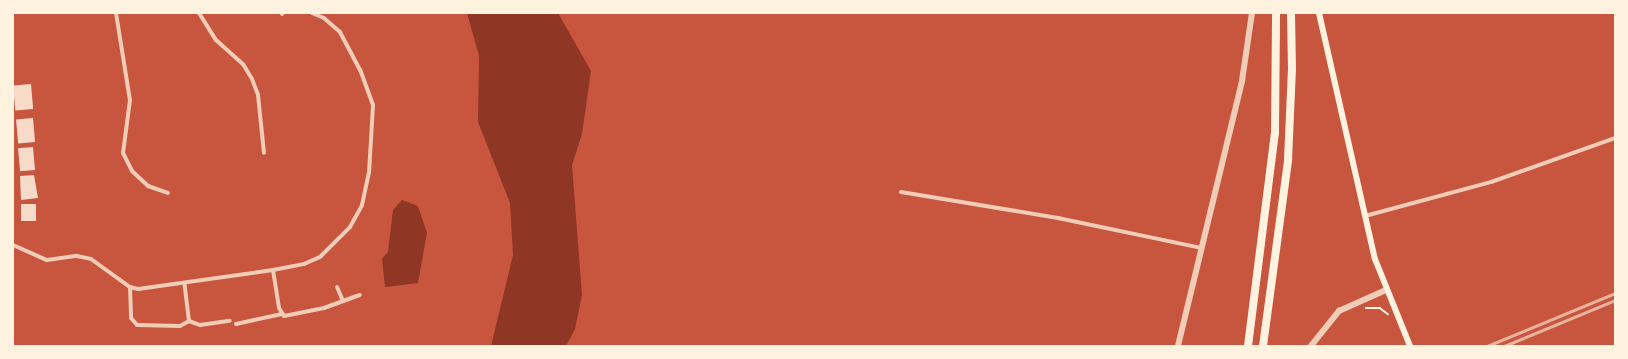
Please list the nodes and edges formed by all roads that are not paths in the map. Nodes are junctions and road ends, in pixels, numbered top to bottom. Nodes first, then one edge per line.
1 (116, 13) edge
2 (199, 13) edge
3 (312, 13) edge
4 (1252, 13) edge
5 (1276, 13) edge
6 (1291, 13) edge
7 (1319, 13) edge
8 (1615, 138) edge
9 (264, 153) dead end
10 (901, 192) dead end
11 (168, 193) dead end
12 (1365, 216) junction
13 (13, 245) edge
14 (1201, 248) junction
15 (273, 270) junction
16 (184, 282) junction
17 (130, 287) junction
18 (337, 287) dead end
19 (1386, 290) junction
20 (360, 295) dead end
21 (343, 301) junction
22 (282, 314) junction
23 (189, 321) junction
24 (230, 321) dead end
25 (236, 324) dead end
26 (1263, 344) edge
27 (1178, 346) edge
28 (1248, 346) edge
29 (1311, 346) edge
30 (1410, 346) edge

1 - 11 street
2 - 9 street
3 - 15 street
4 - 14 street
5 - 28 highway
6 - 26 highway
7 - 12 main road
8 - 12 street
10 - 14 street
12 - 19 main road
13 - 17 street
14 - 27 street
15 - 16 street
15 - 22 street
16 - 17 street
16 - 23 street
17 - 23 street
18 - 21 street
19 - 29 street
19 - 30 main road
20 - 21 street
21 - 22 street
22 - 25 street
23 - 24 street

